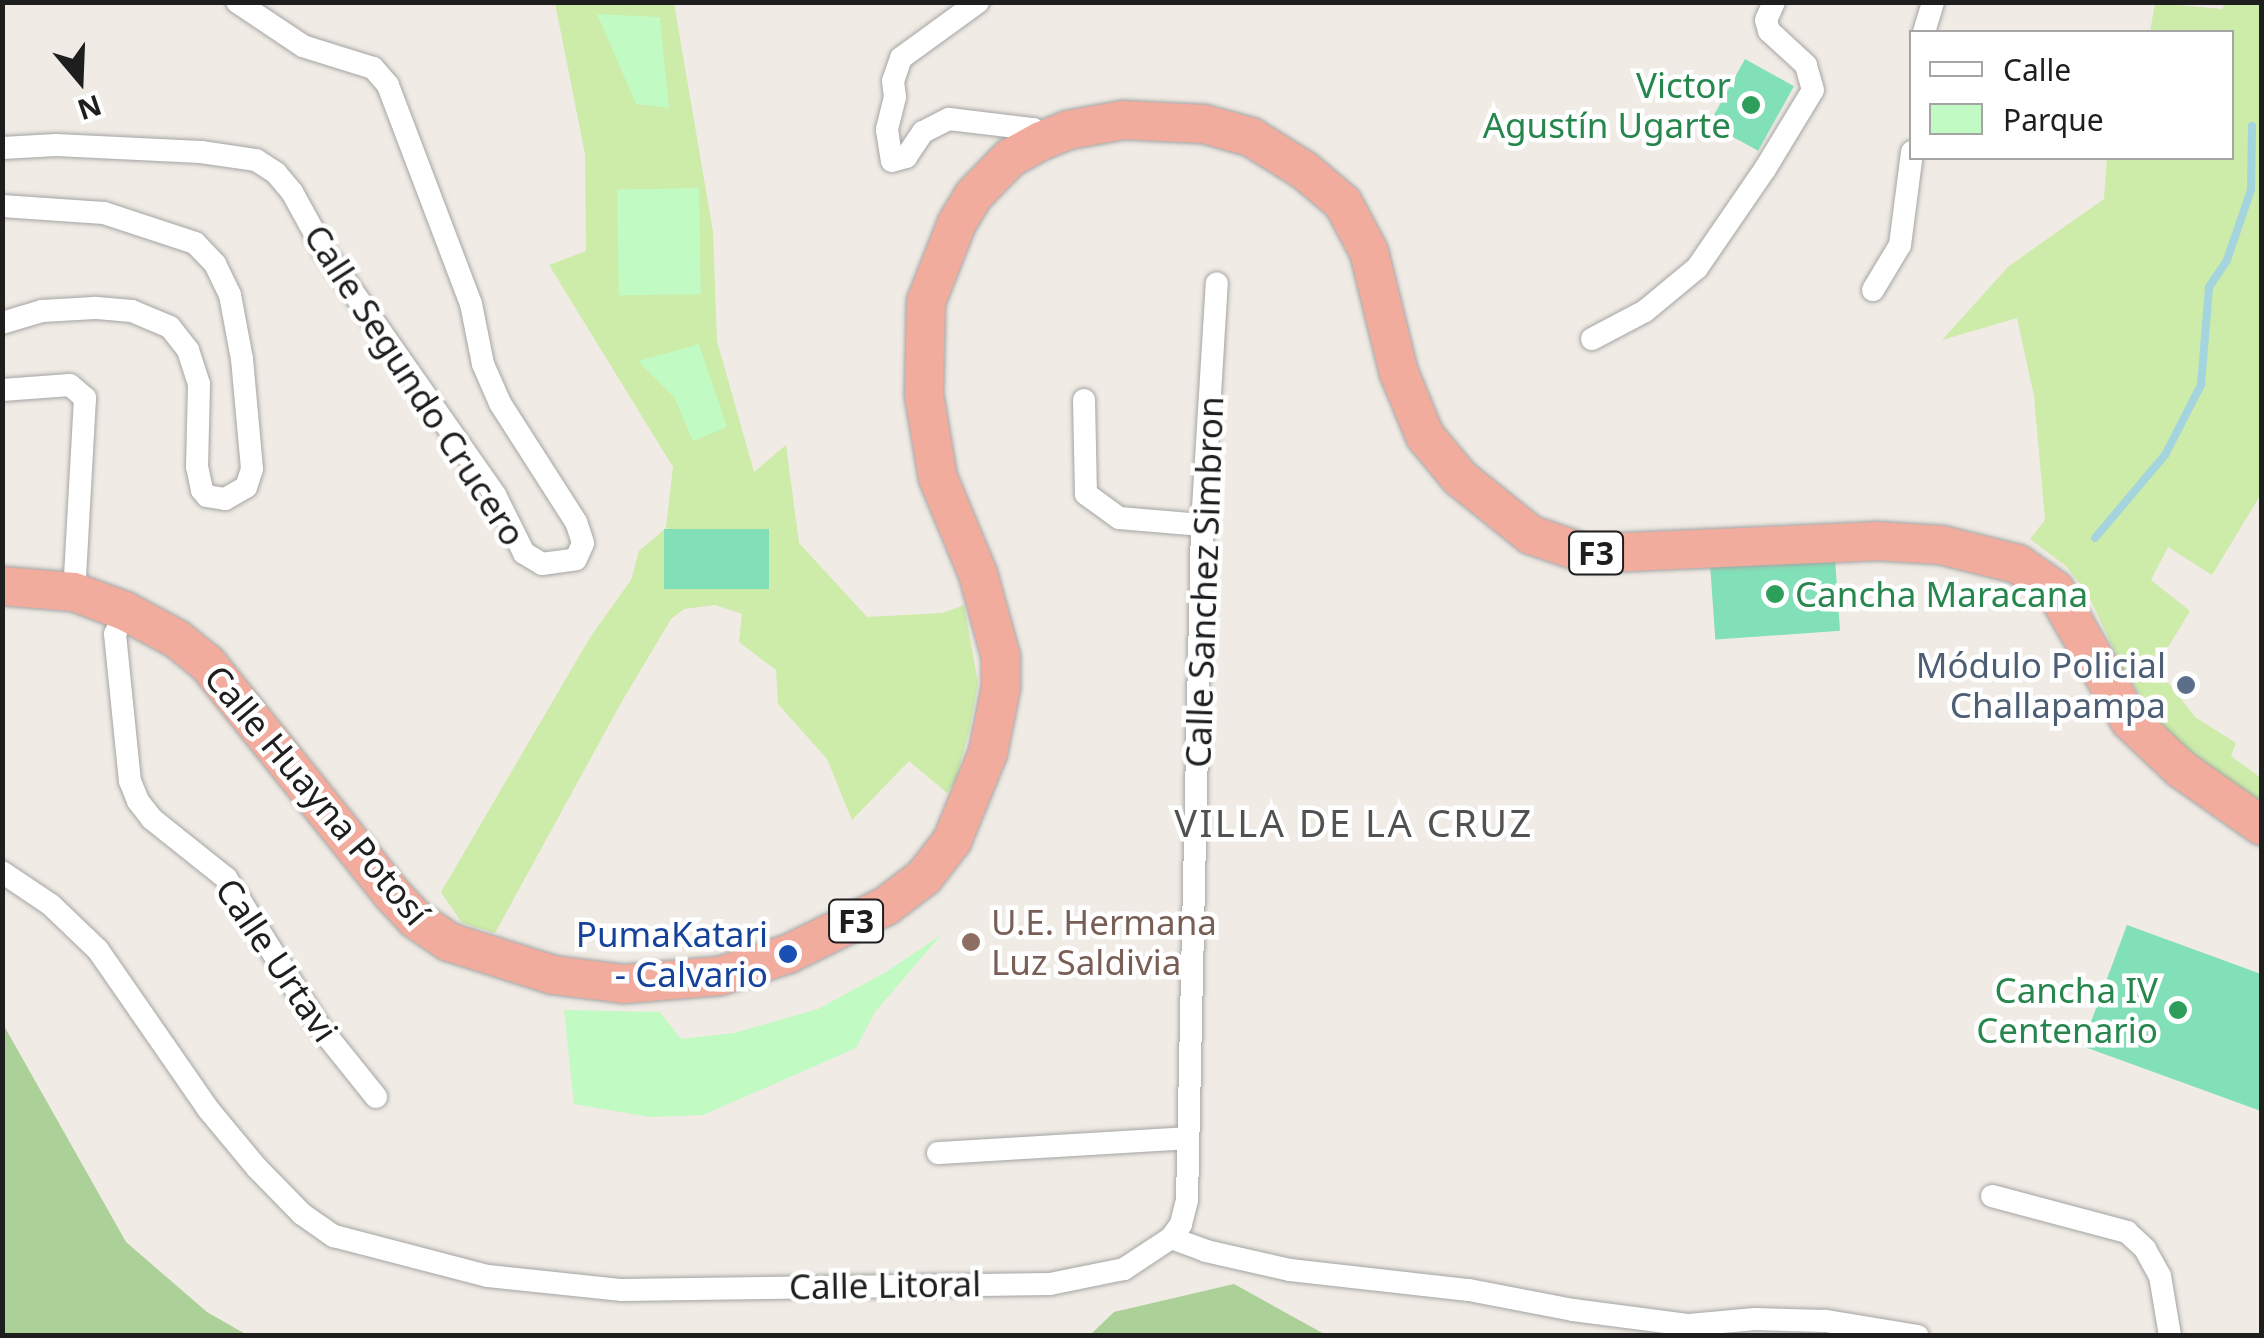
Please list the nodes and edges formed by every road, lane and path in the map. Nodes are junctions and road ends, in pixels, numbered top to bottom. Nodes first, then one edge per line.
1 (238, 2) edge
2 (978, 2) edge
3 (1774, 2) edge
4 (1933, 2) edge
5 (1925, 30) edge
6 (1041, 141) junction
7 (2, 148) edge
8 (1911, 160) edge
9 (2, 206) edge
10 (1217, 283) dead end
11 (1873, 290) dead end
12 (2, 323) edge
13 (1592, 339) dead end
14 (2, 390) edge
15 (1084, 400) dead end
16 (1202, 525) junction
17 (2, 586) edge
18 (74, 592) junction
19 (125, 610) junction
20 (2262, 826) edge
21 (2, 872) edge
22 (376, 1097) dead end
23 (1188, 1138) junction
24 (938, 1153) dead end
25 (1992, 1196) dead end
26 (1171, 1238) junction
27 (1918, 1336) edge
28 (2170, 1336) edge

1 - 7 street, Calle Segundo Crucero
2 - 6 street
3 - 13 street
4 - 5 street
6 - 19 highway, Calle Huayna Potosí / F3
6 - 20 highway, Calle Huayna Potosí / F3
8 - 11 street
9 - 12 street
10 - 16 street, Calle Sanchez Simbron
14 - 18 street
15 - 16 street
16 - 23 street, Calle Sanchez Simbron
17 - 18 highway, Calle Huayna Potosí / F3
18 - 19 highway, Calle Huayna Potosí / F3
19 - 22 street, Calle Urtavi
21 - 26 street, Calle Litoral
23 - 24 street
23 - 26 street, Calle Sanchez Simbron
25 - 28 street
26 - 27 street

